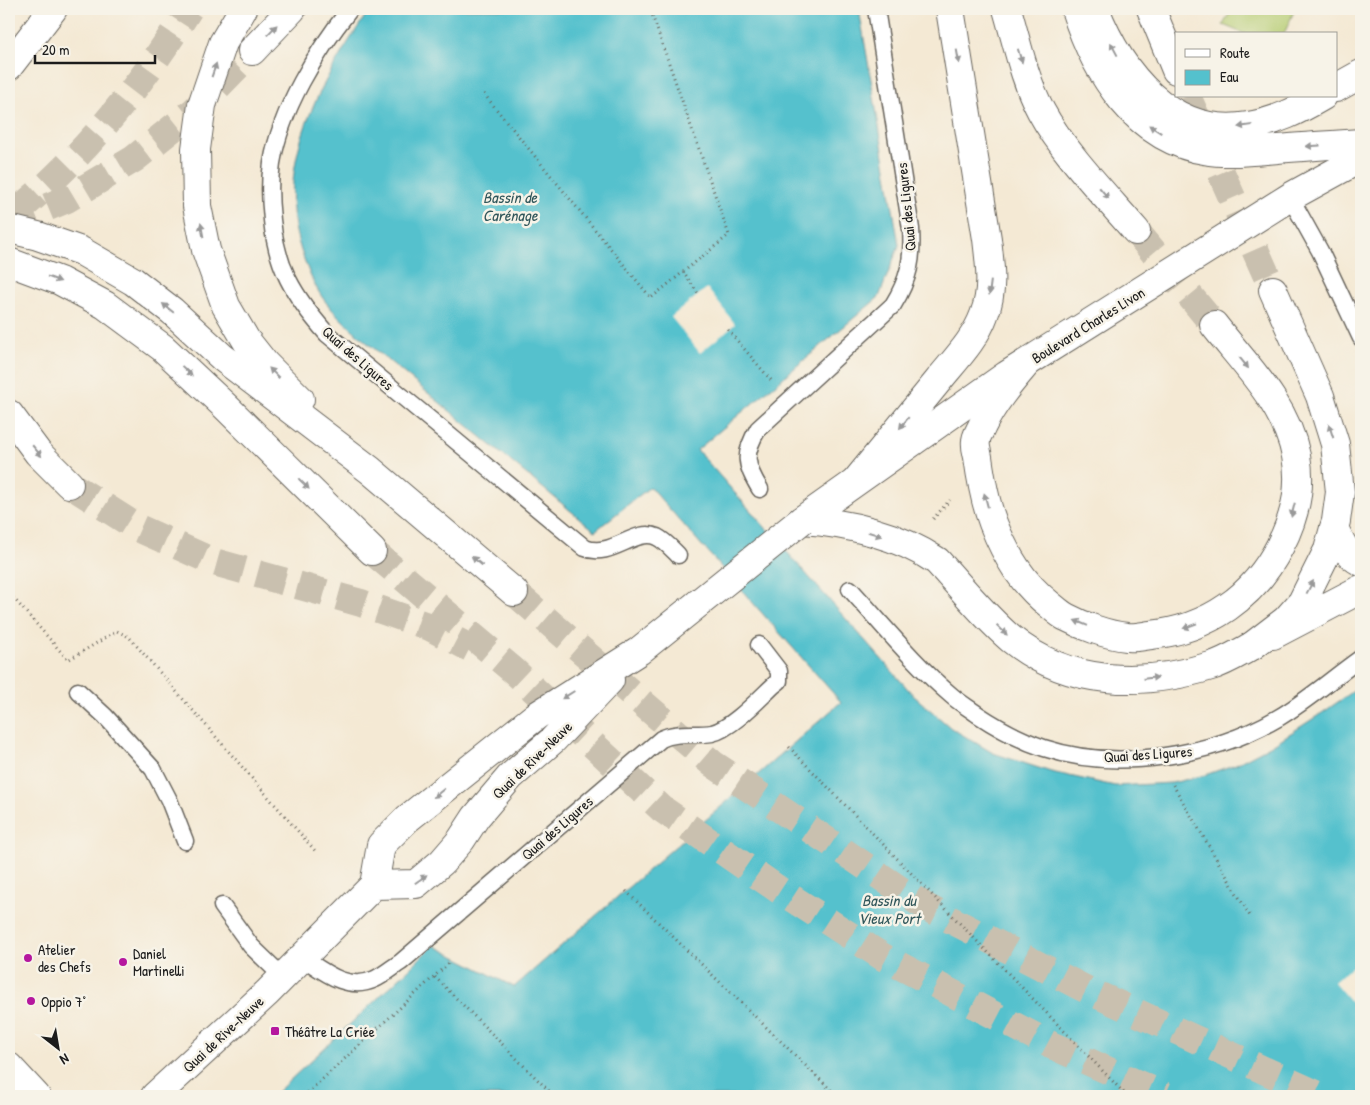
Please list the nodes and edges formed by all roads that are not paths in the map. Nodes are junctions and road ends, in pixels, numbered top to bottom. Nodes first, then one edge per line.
1 (53, 9) edge
2 (243, 9) edge
3 (292, 9) edge
4 (350, 9) edge
5 (876, 9) edge
6 (950, 9) edge
7 (1007, 9) edge
8 (1075, 9) edge
9 (1095, 9) edge
10 (1151, 9) edge
11 (252, 50) tunnel mouth
12 (9, 66) edge
13 (1175, 68) edge
14 (1361, 74) edge
15 (1338, 87) edge
16 (1319, 98) edge
17 (1361, 143) edge
18 (1361, 158) edge
19 (1290, 198) junction
20 (9, 229) edge
21 (1136, 231) tunnel mouth
22 (9, 262) edge
23 (1273, 290) tunnel mouth
24 (1214, 324) tunnel mouth
25 (1361, 338) edge
26 (1026, 364) junction
27 (9, 414) edge
28 (370, 470) junction
29 (858, 480) junction
30 (69, 484) tunnel mouth
31 (760, 489) dead end
32 (818, 516) junction
33 (1334, 528) junction
34 (372, 551) tunnel mouth
35 (678, 555) dead end
36 (1361, 562) edge
37 (1361, 589) edge
38 (850, 590) dead end
39 (514, 592) tunnel mouth
40 (759, 645) dead end
41 (1252, 646) junction
42 (639, 650) junction
43 (1361, 658) edge
44 (78, 691) dead end
45 (185, 841) dead end
46 (374, 885) junction
47 (222, 906) dead end
48 (303, 958) junction
49 (283, 977) junction
50 (9, 1067) edge
51 (36, 1096) edge
52 (155, 1096) edge

1 - 12 main road
28 -> 2 main road
11 -> 3 main road
4 - 35 lane, Quai des Ligures
5 - 31 lane, Quai des Ligures
6 -> 29 main road
7 -> 21 main road
17 -> 8 main road
16 -> 9 main road
10 - 13 main road
14 - 15 main road
18 - 19 main road, Boulevard Charles Livon
19 - 25 lane
19 - 26 main road, Boulevard Charles Livon
28 -> 20 main road
22 -> 34 main road
33 -> 23 main road
24 -> 26 main road
26 - 29 main road, Boulevard Charles Livon
27 -> 30 main road
39 -> 28 main road
29 - 32 main road, Boulevard Charles Livon
32 -> 41 main road
32 - 42 main road, Quai de Rive-Neuve, bridge
33 - 36 main road
41 -> 33 main road
37 - 41 main road
38 - 43 lane, Quai des Ligures
40 - 48 lane, Quai des Ligures
42 -> 46 main road, Quai de Rive-Neuve
46 -> 42 main road, Quai de Rive-Neuve
44 - 45 lane
46 - 48 main road, Quai de Rive-Neuve
47 - 49 lane
48 - 49 main road, Quai de Rive-Neuve
49 - 52 main road, Quai de Rive-Neuve
50 - 51 main road

